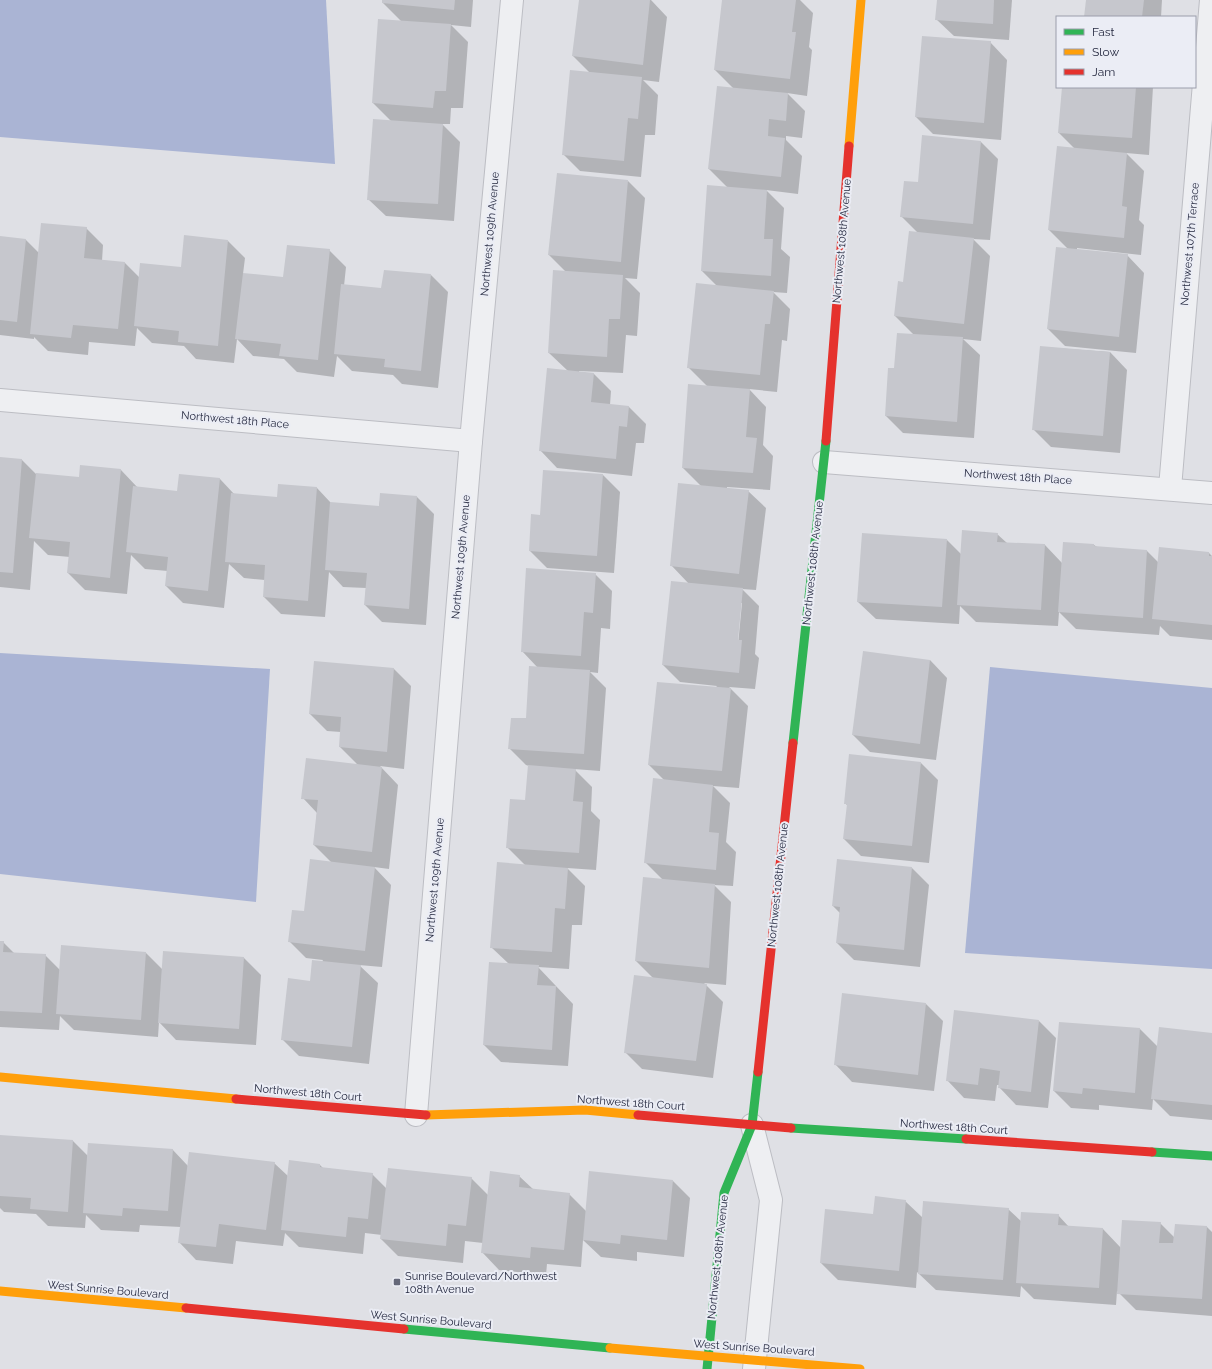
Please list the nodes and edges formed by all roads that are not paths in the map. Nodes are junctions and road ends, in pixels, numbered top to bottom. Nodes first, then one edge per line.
1 (512, 0) edge
2 (861, 0) edge
3 (1210, 0) edge
4 (0, 400) edge
5 (471, 440) junction
6 (824, 462) junction
7 (1170, 488) junction
8 (1212, 493) edge
9 (0, 1077) edge
10 (416, 1115) junction
11 (752, 1125) junction
12 (1212, 1156) edge
13 (0, 1291) edge
14 (709, 1357) junction
15 (755, 1365) edge
16 (707, 1369) edge
17 (860, 1369) edge

1 - 5 street, Northwest 109th Avenue
2 - 6 main road, Northwest 108th Avenue
3 - 7 street, Northwest 107th Terrace
4 - 5 street, Northwest 18th Place
5 - 10 street, Northwest 109th Avenue
6 - 7 street, Northwest 18th Place
6 - 11 main road, Northwest 108th Avenue
7 - 8 street, Northwest 18th Place
9 - 10 main road, Northwest 18th Court
10 - 11 main road, Northwest 18th Court
11 - 12 main road, Northwest 18th Court
11 - 14 main road, Northwest 108th Avenue
11 - 15 street, Northwest 108th Avenue
13 - 14 main road, West Sunrise Boulevard
14 - 15 main road, West Sunrise Boulevard
14 - 16 main road, Northwest 108th Avenue
15 - 17 main road, West Sunrise Boulevard

